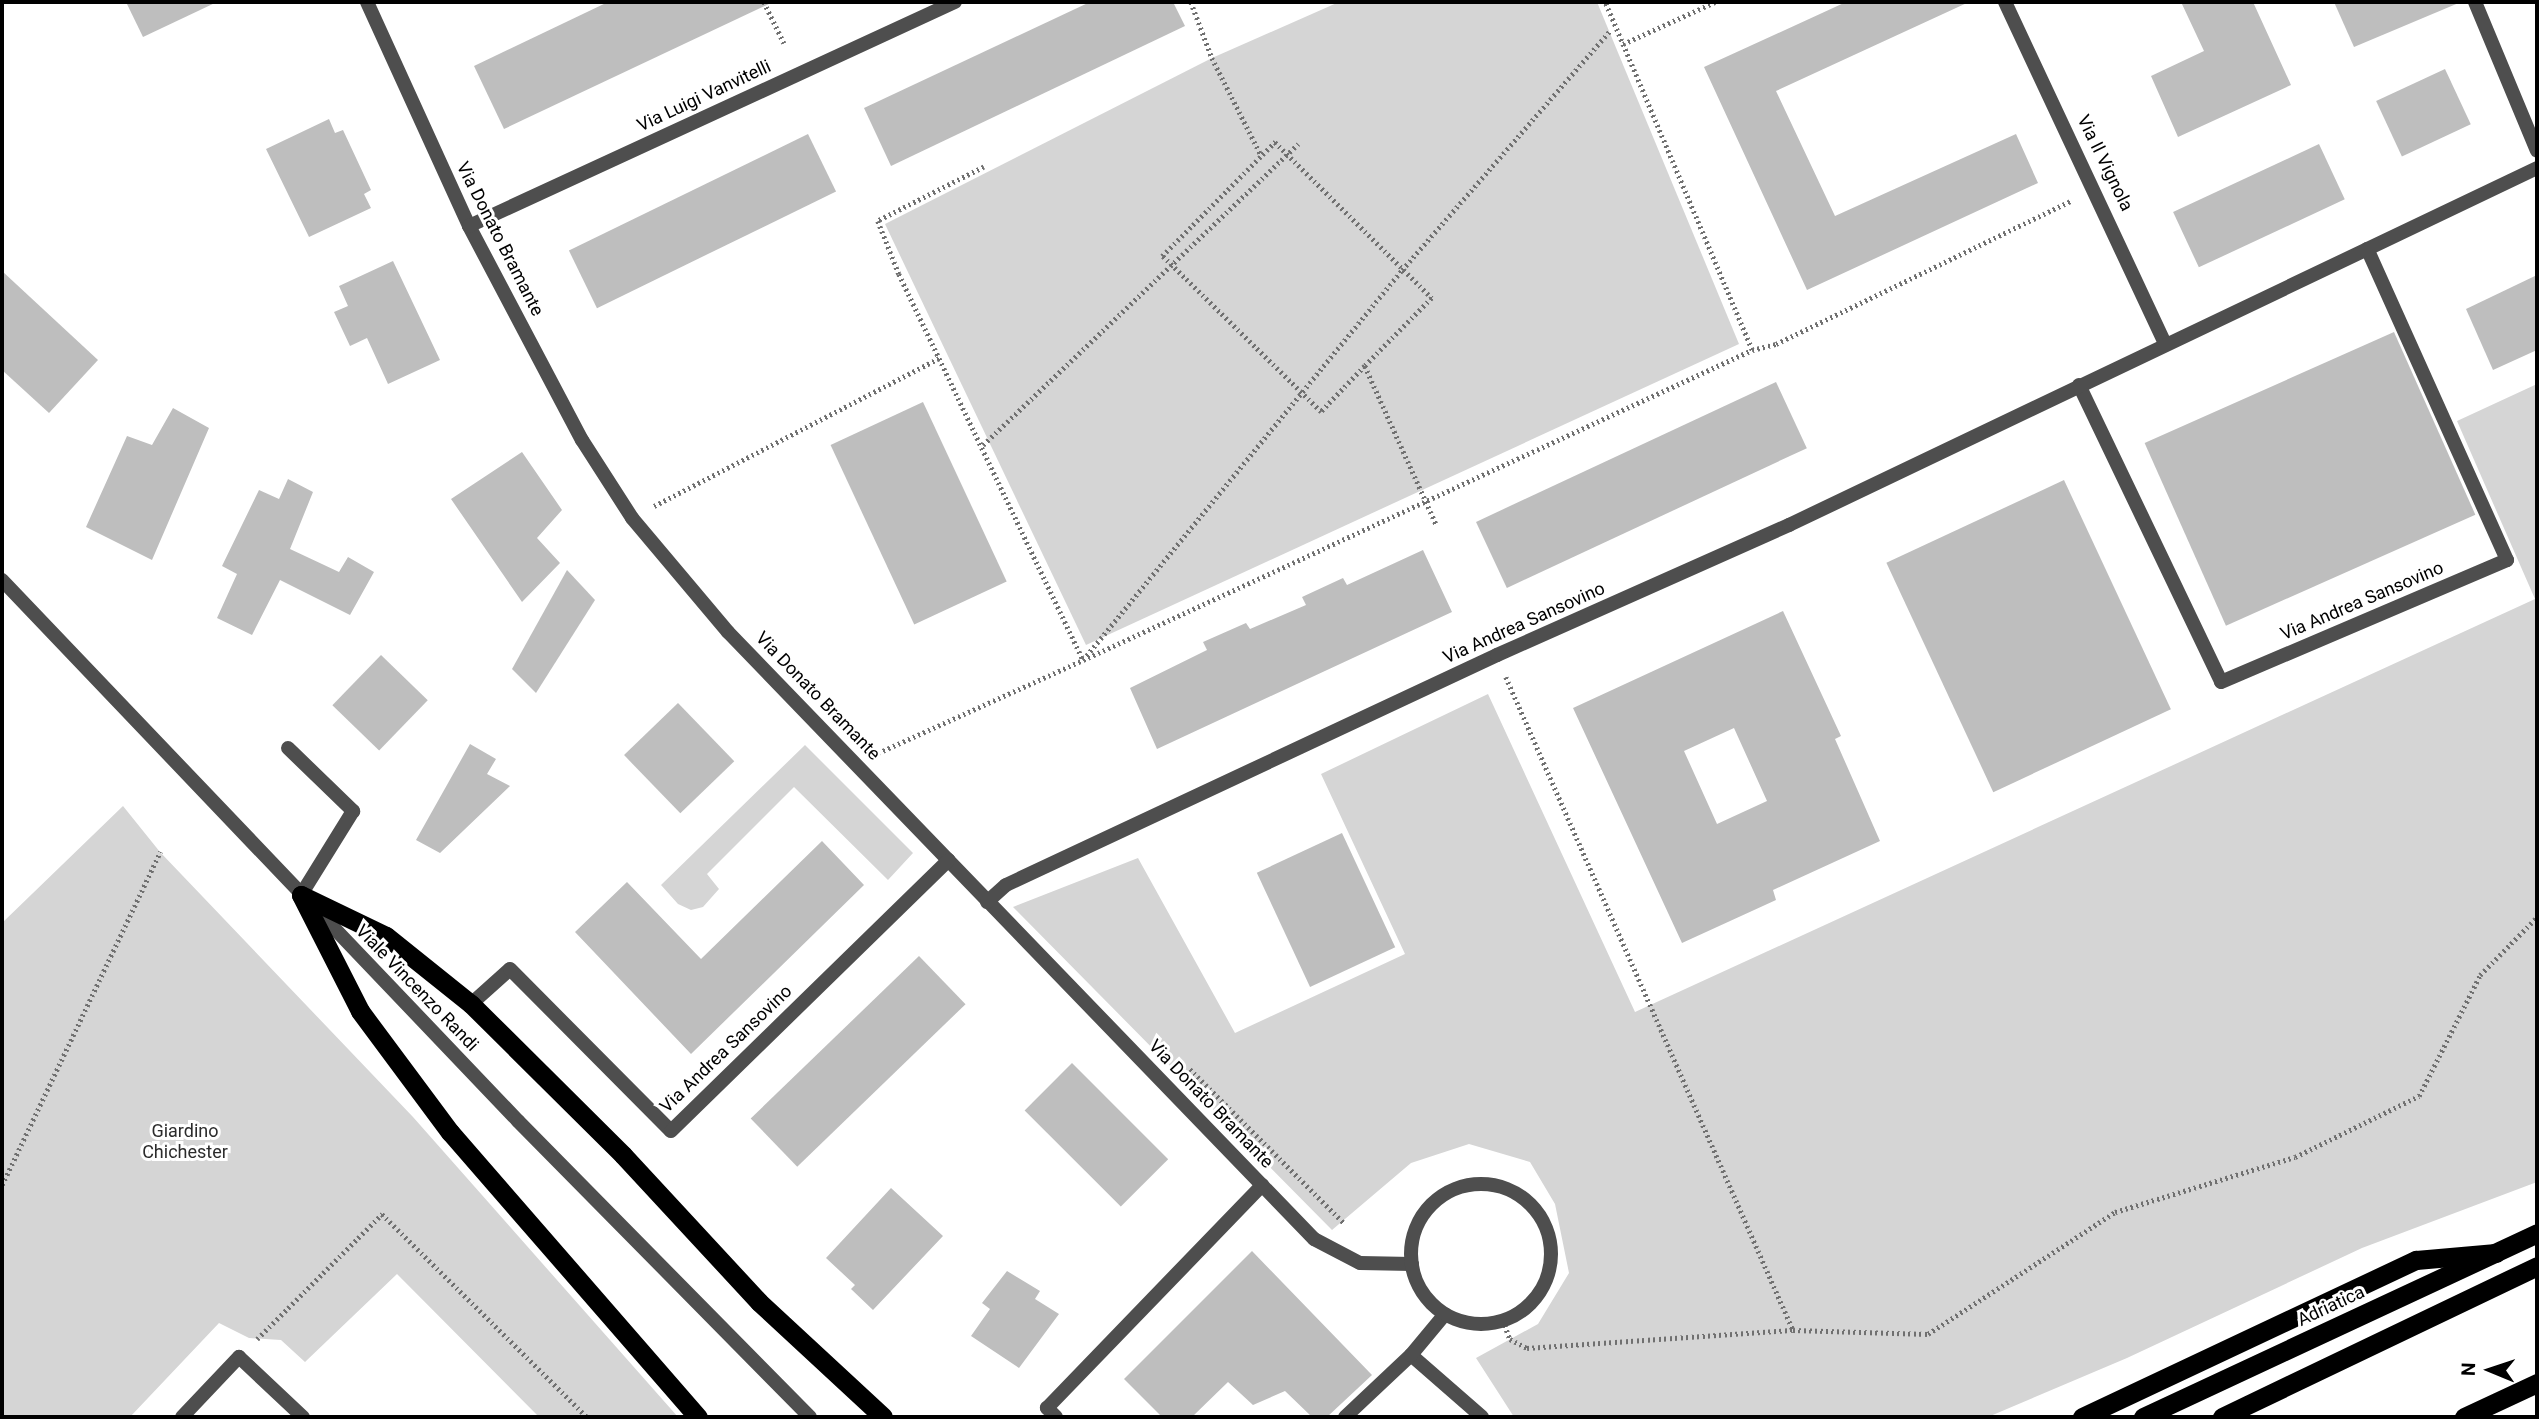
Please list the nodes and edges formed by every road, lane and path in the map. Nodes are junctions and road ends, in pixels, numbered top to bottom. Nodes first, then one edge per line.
1 (367, 2) edge
2 (764, 2) edge
3 (956, 2) edge
4 (1191, 2) edge
5 (1605, 2) edge
6 (1715, 2) edge
7 (2005, 2) edge
8 (2474, 2) edge
9 (1610, 31) dead end
10 (784, 43) dead end
11 (1623, 44) junction
12 (1298, 144) dead end
13 (2537, 151) edge
14 (1288, 155) junction
15 (1261, 156) junction
16 (984, 167) dead end
17 (2537, 168) edge
18 (2096, 189) junction
19 (469, 226) junction
20 (2367, 248) junction
21 (1172, 268) junction
22 (1402, 270) junction
23 (2165, 343) junction
24 (1752, 350) junction
25 (940, 358) junction
26 (1365, 366) junction
27 (2079, 385) junction
28 (1304, 393) junction
29 (983, 445) junction
30 (647, 495) dead end
31 (1424, 499) junction
32 (654, 506) junction
33 (662, 516) dead end
34 (632, 518) junction
35 (1436, 524) dead end
36 (2, 580) edge
37 (1497, 655) junction
38 (1083, 660) junction
39 (869, 744) dead end
40 (288, 748) dead end
41 (877, 753) junction
42 (887, 763) dead end
43 (160, 852) dead end
44 (949, 860) junction
45 (301, 895) junction
46 (987, 902) junction
47 (2537, 917) edge
48 (471, 1004) junction
49 (1180, 1059) dead end
50 (2, 1185) edge
51 (1262, 1185) junction
52 (1354, 1233) dead end
53 (2537, 1233) edge
54 (2496, 1253) junction
55 (1412, 1264) junction
56 (2537, 1266) edge
57 (1445, 1314) junction
58 (1503, 1320) junction
59 (1793, 1329) junction
60 (1411, 1355) junction
61 (239, 1357) junction
62 (2537, 1383) edge
63 (182, 1417) edge
64 (303, 1417) edge
65 (587, 1417) edge
66 (698, 1417) edge
67 (810, 1417) edge
68 (883, 1417) edge
69 (1056, 1417) edge
70 (1345, 1417) edge
71 (1482, 1417) edge
72 (2082, 1417) edge
73 (2143, 1417) edge
74 (2222, 1417) edge
75 (2464, 1417) edge

1 - 19 street, Via Donato Bramante
2 - 10 path
3 - 19 street, Via Luigi Vanvitelli
4 - 15 path
5 - 11 path
6 - 11 path
7 - 18 street, Via Il Vignola
8 - 13 street
9 - 22 path
11 - 24 path
12 - 14 path
14 - 15 path
14 - 21 path
14 - 22 path
15 - 21 path
16 - 25 path
17 - 20 street, Via Andrea Sansovino
18 - 23 street, Via Il Vignola
18 - 24 path
19 - 34 street, Via Donato Bramante
20 - 23 street, Via Andrea Sansovino
20 - 27 street, Via Andrea Sansovino
21 - 28 path
21 - 29 path
22 - 26 path
22 - 28 path
23 - 27 street, Via Andrea Sansovino
24 - 31 path
25 - 29 path
25 - 32 path
26 - 28 path
26 - 31 path
27 - 37 street, Via Andrea Sansovino
28 - 38 path
29 - 38 path
30 - 32 path
31 - 35 path
31 - 38 path
32 - 33 path
32 - 34 path
34 - 44 street, Via Donato Bramante
36 - 45 street, Viale Vincenzo Randi
37 - 46 street, Via Andrea Sansovino
37 - 59 path
38 - 41 path
39 - 41 path
40 - 45 street
41 - 42 path
43 - 50 path
44 - 46 street, Via Donato Bramante
44 - 48 street, Via Andrea Sansovino
45 - 48 highway
45 - 66 highway
45 - 67 street, Viale Vincenzo Randi
46 - 51 street, Via Donato Bramante
47 - 59 path
48 - 68 highway
49 - 52 path
51 - 55 street, Via Donato Bramante
51 - 69 street
53 - 54 highway, Adriatica
54 - 72 highway
54 - 73 highway, Adriatica
55 - 57 street
55 - 58 street
56 - 74 highway
57 - 58 street
57 - 60 street
58 - 59 path
60 - 70 street
60 - 71 street
61 - 63 street
61 - 64 street
61 - 65 path
62 - 75 highway

